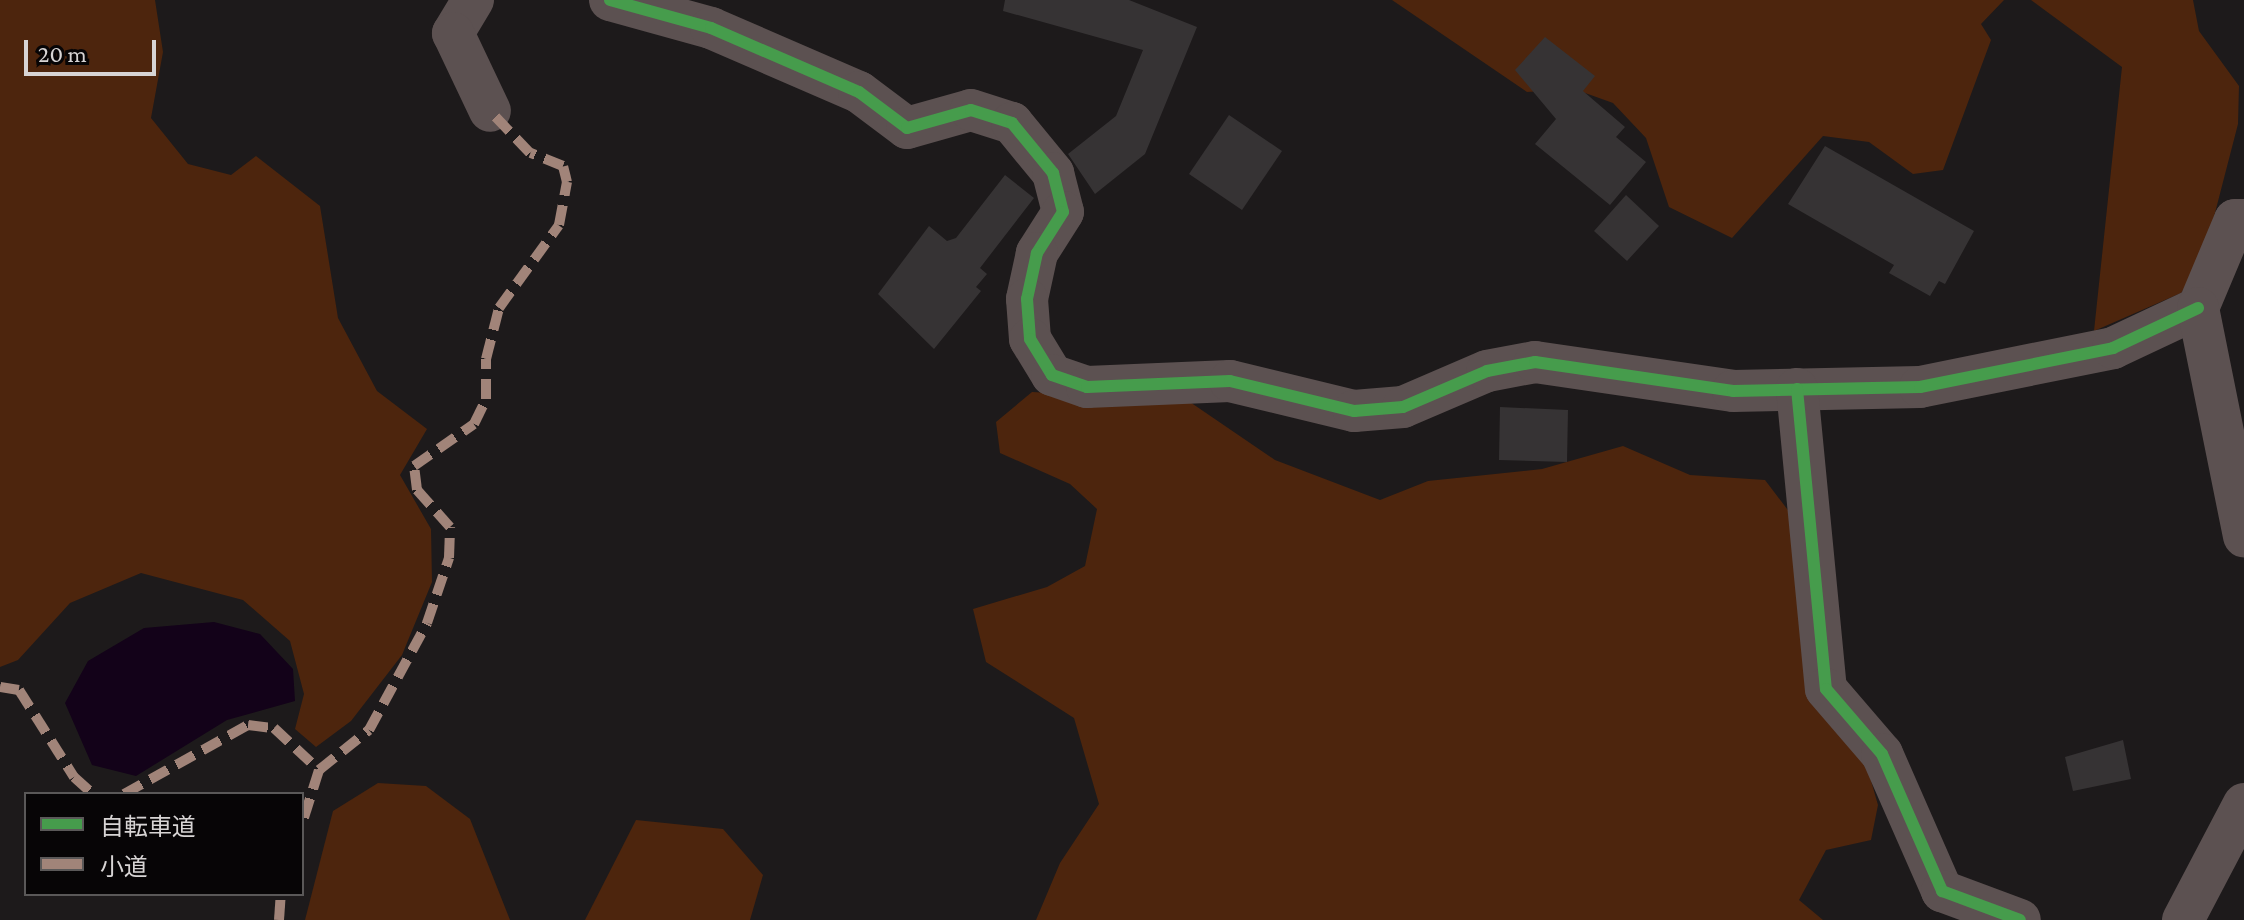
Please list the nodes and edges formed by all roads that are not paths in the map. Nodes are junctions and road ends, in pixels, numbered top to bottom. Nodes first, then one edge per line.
1 (473, 0) edge
2 (610, 0) edge
3 (490, 111) dead end
4 (2244, 220) edge
5 (2198, 308) junction
6 (1797, 389) junction
7 (2244, 536) edge
8 (2244, 804) edge
9 (2020, 920) edge
10 (2183, 920) edge

1 - 3 street
2 - 6 street
4 - 5 street
5 - 6 street
5 - 7 street
6 - 9 street
8 - 10 street

